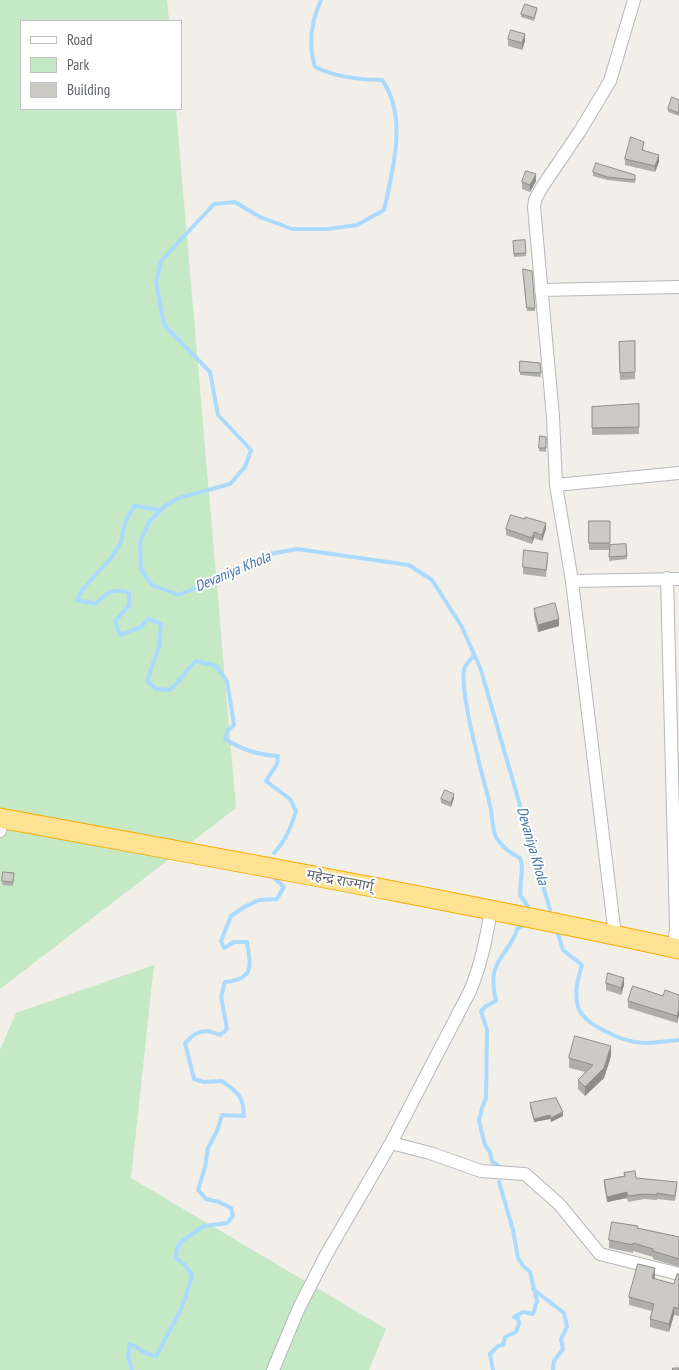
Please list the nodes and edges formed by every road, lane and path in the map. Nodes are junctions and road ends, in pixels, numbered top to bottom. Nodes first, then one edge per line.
1 (634, 0) edge
2 (679, 287) edge
3 (542, 290) junction
4 (679, 473) edge
5 (556, 485) junction
6 (673, 579) edge
7 (572, 581) junction
8 (1, 822) edge
9 (491, 910) junction
10 (615, 935) junction
11 (676, 949) edge
12 (391, 1143) junction
13 (679, 1274) edge
14 (273, 1370) edge

1 - 3 street
2 - 3 street
3 - 5 street
4 - 5 street
5 - 7 street
6 - 7 street
6 - 11 street
7 - 10 street
8 - 9 highway, महेन्द्र राज्मार्ग्
9 - 10 highway, महेन्द्र राज्मार्ग्
9 - 12 street
10 - 11 highway, महेन्द्र राज्मार्ग्
12 - 13 street
12 - 14 street

